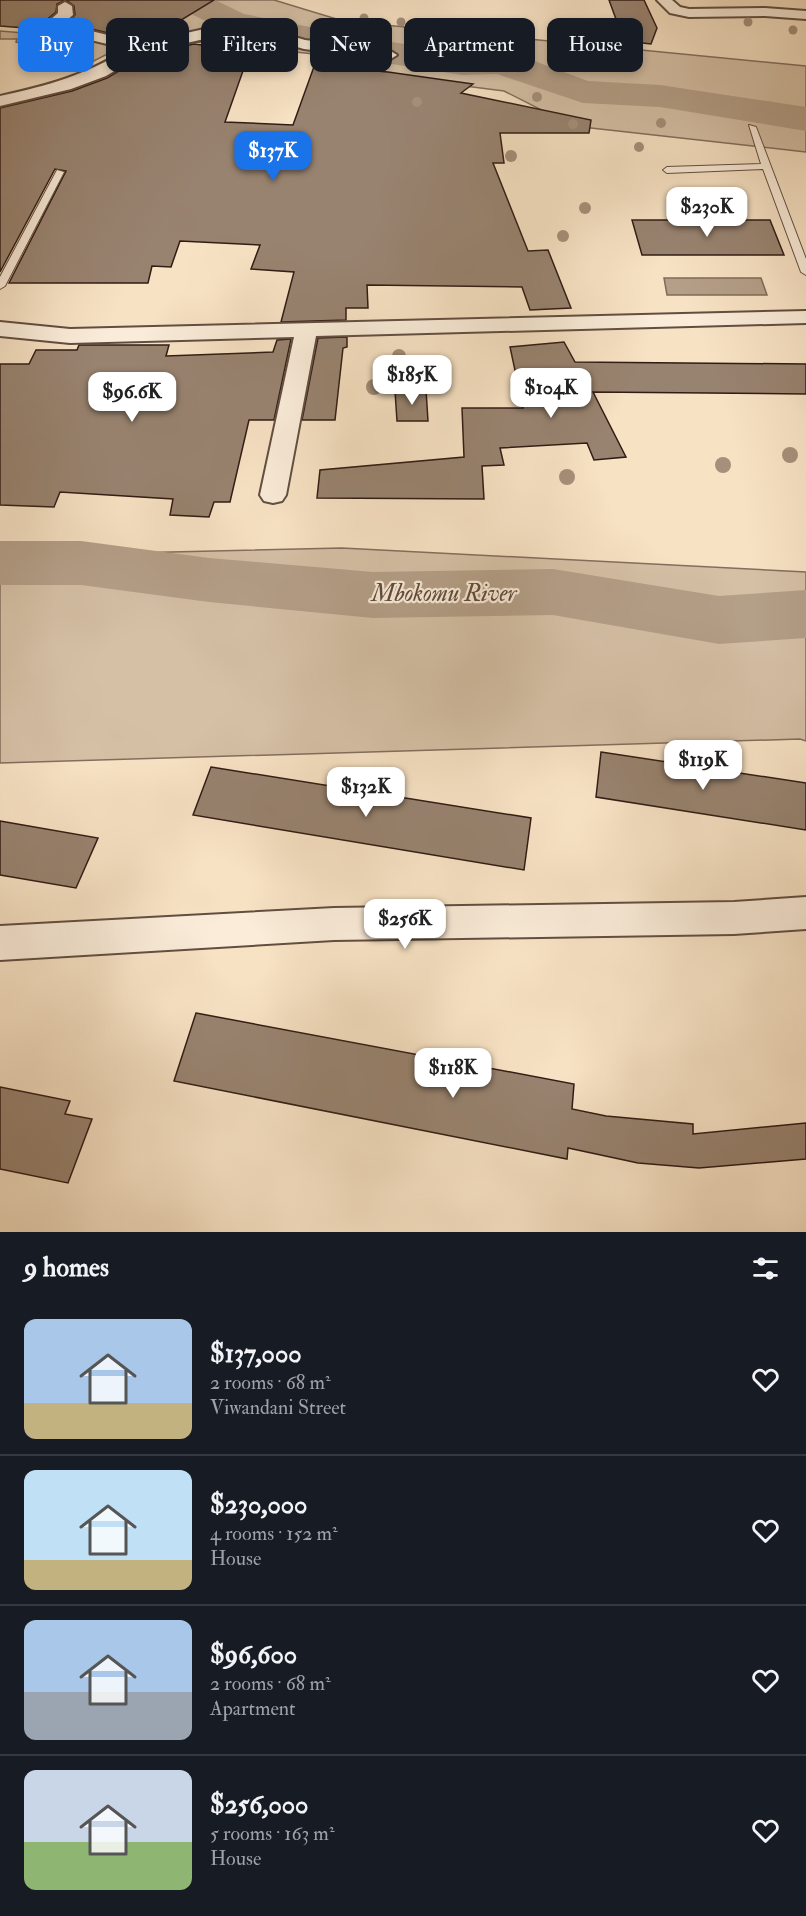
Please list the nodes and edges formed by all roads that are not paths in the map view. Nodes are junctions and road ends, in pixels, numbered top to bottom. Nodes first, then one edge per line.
1 (664, 0) edge
2 (65, 6) dead end
3 (806, 15) edge
4 (189, 36) edge
5 (106, 40) edge
6 (310, 45) edge
7 (106, 69) edge
8 (0, 101) edge
9 (752, 127) dead end
10 (767, 166) junction
11 (667, 170) dead end
12 (60, 172) dead end
13 (806, 272) edge
14 (0, 286) edge
15 (806, 318) edge
16 (0, 329) edge
17 (306, 332) junction
18 (70, 336) junction
19 (0, 350) edge
20 (273, 495) dead end
21 (806, 913) edge
22 (0, 943) edge

1 - 3 street
2 - 5 street
4 - 6 street
7 - 8 street
9 - 10 lane
10 - 11 lane
10 - 13 lane
12 - 14 lane
15 - 17 street
16 - 18 street
17 - 18 street
17 - 20 street
18 - 19 street
21 - 22 street

